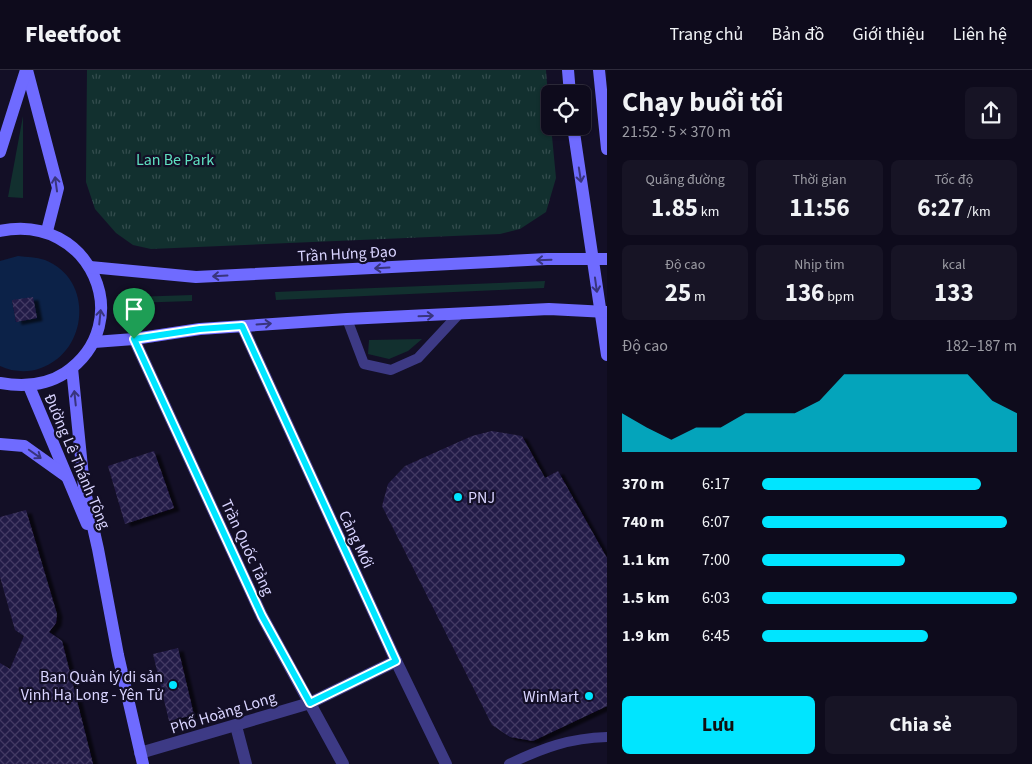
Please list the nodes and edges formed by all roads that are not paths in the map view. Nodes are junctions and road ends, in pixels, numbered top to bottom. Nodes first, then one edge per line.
1 (26, 70) edge
2 (568, 70) edge
3 (599, 70) edge
4 (569, 85) edge
5 (4, 126) edge
6 (574, 135) edge
7 (607, 149) edge
8 (0, 152) edge
9 (0, 231) edge
10 (47, 232) junction
11 (607, 259) edge
12 (593, 260) junction
13 (90, 267) junction
14 (603, 312) edge
15 (458, 315) junction
16 (346, 318) junction
17 (242, 326) junction
18 (134, 339) junction
19 (94, 342) junction
20 (607, 356) edge
21 (72, 368) junction
22 (0, 383) edge
23 (29, 386) junction
24 (0, 444) edge
25 (66, 476) junction
26 (98, 549) junction
27 (396, 661) junction
28 (310, 703) junction
29 (236, 726) junction
30 (607, 738) edge
31 (142, 759) edge
32 (246, 764) edge
33 (343, 764) edge
34 (446, 764) edge
35 (509, 764) edge

1 - 5 main road
10 -> 1 main road
2 - 4 main road
3 - 7 main road
5 - 8 main road
6 -> 12 main road
9 - 10 main road
10 - 13 main road
11 - 12 main road, Trần Hưng Đạo
12 -> 13 main road, Trần Hưng Đạo
12 -> 14 main road
19 -> 13 main road
14 - 15 main road
14 - 20 main road
16 -> 15 main road
15 - 16 lane
17 -> 16 main road
17 - 18 main road
17 - 27 street, Cảng Mới
18 - 19 main road
18 - 28 street, Trần Quốc Tảng
19 - 21 main road
21 - 23 main road
26 -> 21 main road, Đường Lê Thánh Tông
22 - 23 main road
23 - 25 main road, Đường Lê Thánh Tông
24 -> 25 main road
25 - 26 main road, Đường Lê Thánh Tông
26 - 31 main road, Đường Lê Thánh Tông
27 - 28 street, Phố Hoàng Long
27 - 34 street, Cảng Mới
28 - 29 street, Phố Hoàng Long
28 - 33 street, Trần Quốc Tảng
29 - 31 street, Phố Hoàng Long
29 - 32 street
30 - 35 lane

